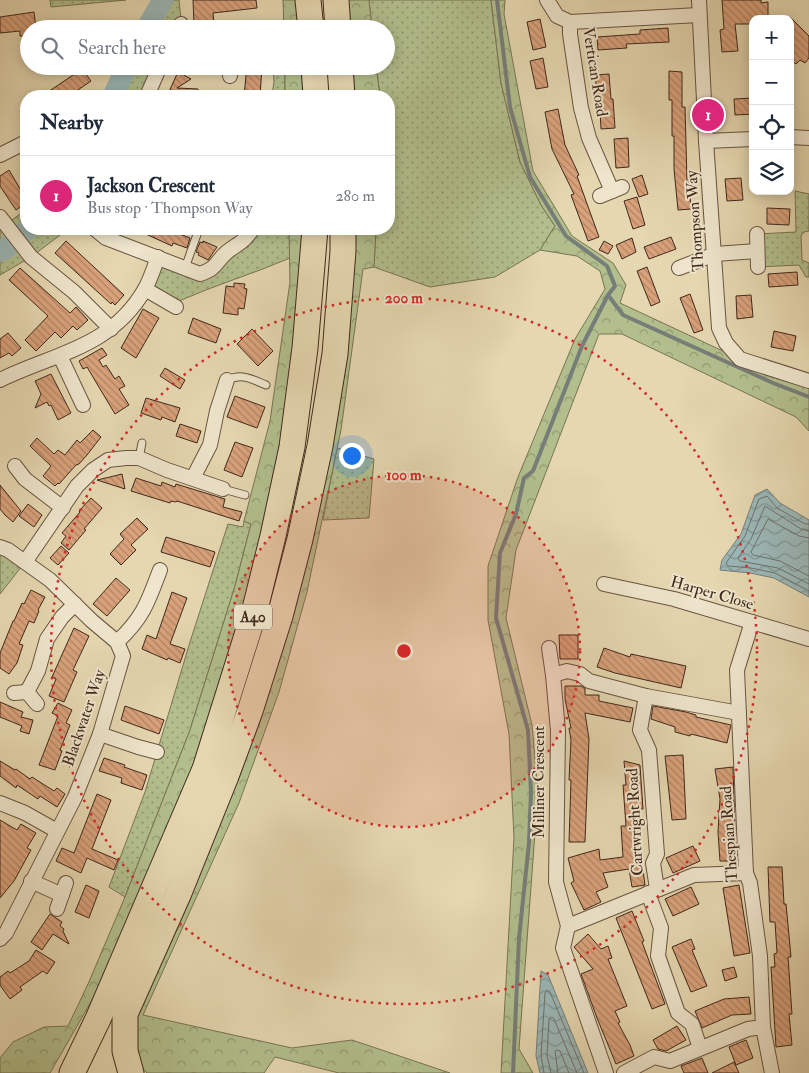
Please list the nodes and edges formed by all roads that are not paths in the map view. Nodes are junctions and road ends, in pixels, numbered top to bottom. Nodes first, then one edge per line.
1 (308, 0) edge
2 (336, 0) edge
3 (547, 0) edge
4 (699, 0) edge
5 (699, 15) junction
6 (310, 20) edge
7 (337, 20) edge
8 (570, 22) junction
9 (156, 75) edge
10 (315, 75) edge
11 (341, 75) edge
12 (150, 90) edge
13 (316, 90) edge
14 (342, 90) edge
15 (794, 137) edge
16 (809, 138) edge
17 (749, 139) edge
18 (706, 141) junction
19 (20, 145) edge
20 (0, 155) edge
21 (611, 191) dead end
22 (0, 217) edge
23 (757, 234) dead end
24 (102, 235) edge
25 (197, 235) edge
26 (248, 235) edge
27 (314, 235) edge
28 (343, 235) edge
29 (757, 251) junction
30 (715, 254) junction
31 (158, 257) junction
32 (758, 267) dead end
33 (185, 268) junction
34 (679, 268) dead end
35 (145, 288) junction
36 (176, 308) dead end
37 (111, 329) junction
38 (60, 356) junction
39 (0, 380) edge
40 (809, 382) edge
41 (266, 385) dead end
42 (221, 386) joint
43 (82, 406) dead end
44 (142, 443) dead end
45 (139, 458) junction
46 (16, 466) dead end
47 (193, 478) junction
48 (223, 489) joint
49 (245, 496) dead end
50 (62, 508) junction
51 (0, 547) edge
52 (26, 562) junction
53 (160, 570) dead end
54 (604, 584) dead end
55 (75, 604) junction
56 (752, 622) junction
57 (809, 639) edge
58 (117, 642) junction
59 (549, 648) dead end
60 (553, 675) junction
61 (646, 696) junction
62 (37, 704) dead end
63 (739, 713) junction
64 (100, 734) junction
65 (157, 752) dead end
66 (0, 803) edge
67 (57, 831) junction
68 (746, 873) junction
69 (31, 882) junction
70 (653, 891) junction
71 (57, 909) dead end
72 (568, 926) junction
73 (0, 939) edge
74 (98, 1019) junction
75 (763, 1027) junction
76 (700, 1048) junction
77 (72, 1073) edge
78 (93, 1073) edge
79 (132, 1073) edge
80 (606, 1073) edge
81 (624, 1073) edge
82 (772, 1073) edge

1 - 6 highway
2 - 7 highway
3 - 8 street
4 - 5 street, Thompson Way
5 - 8 street, Vertican Road
5 - 18 street, Thompson Way
8 - 21 street, Vertican Road
9 - 12 street
10 - 13 highway
11 - 14 highway
15 - 16 street
17 - 18 street
18 - 30 street, Thompson Way
19 - 20 street
22 - 37 street
23 - 29 street
24 - 31 street
25 - 33 lane
26 - 33 street
27 - 74 highway, A40
28 - 79 highway, A40
29 - 30 street
29 - 32 street
30 - 34 street
30 - 40 street, Thompson Way
31 - 33 street
31 - 35 street
35 - 36 street
35 - 37 street
37 - 38 street
38 - 39 street
38 - 43 street
41 - 42 lane
42 - 47 street
44 - 45 lane
45 - 47 street
45 - 50 street
46 - 50 street
47 - 48 street
48 - 49 lane
50 - 52 street
51 - 52 street
52 - 55 street
53 - 58 street
54 - 56 street, Harper Close
55 - 58 street
55 - 62 street
56 - 57 street, Harper Close
56 - 63 street, Thespian Road
58 - 64 street, Blackwater Way
59 - 60 street, Milliner Crescent
60 - 61 street
60 - 72 street, Milliner Crescent
61 - 63 street
61 - 70 street, Cartwright Road
63 - 68 street, Thespian Road
64 - 65 street
64 - 67 street, Blackwater Way
66 - 67 street
67 - 69 street, Blackwater Way
68 - 70 street
68 - 75 street, Thespian Road
69 - 71 street
69 - 73 street, Blackwater Way
70 - 72 street
70 - 76 street, Cartwright Road
72 - 80 street, Milliner Crescent
74 - 77 highway, A40
74 - 78 highway, A40
75 - 76 street
75 - 82 street, Thespian Road
76 - 81 street

